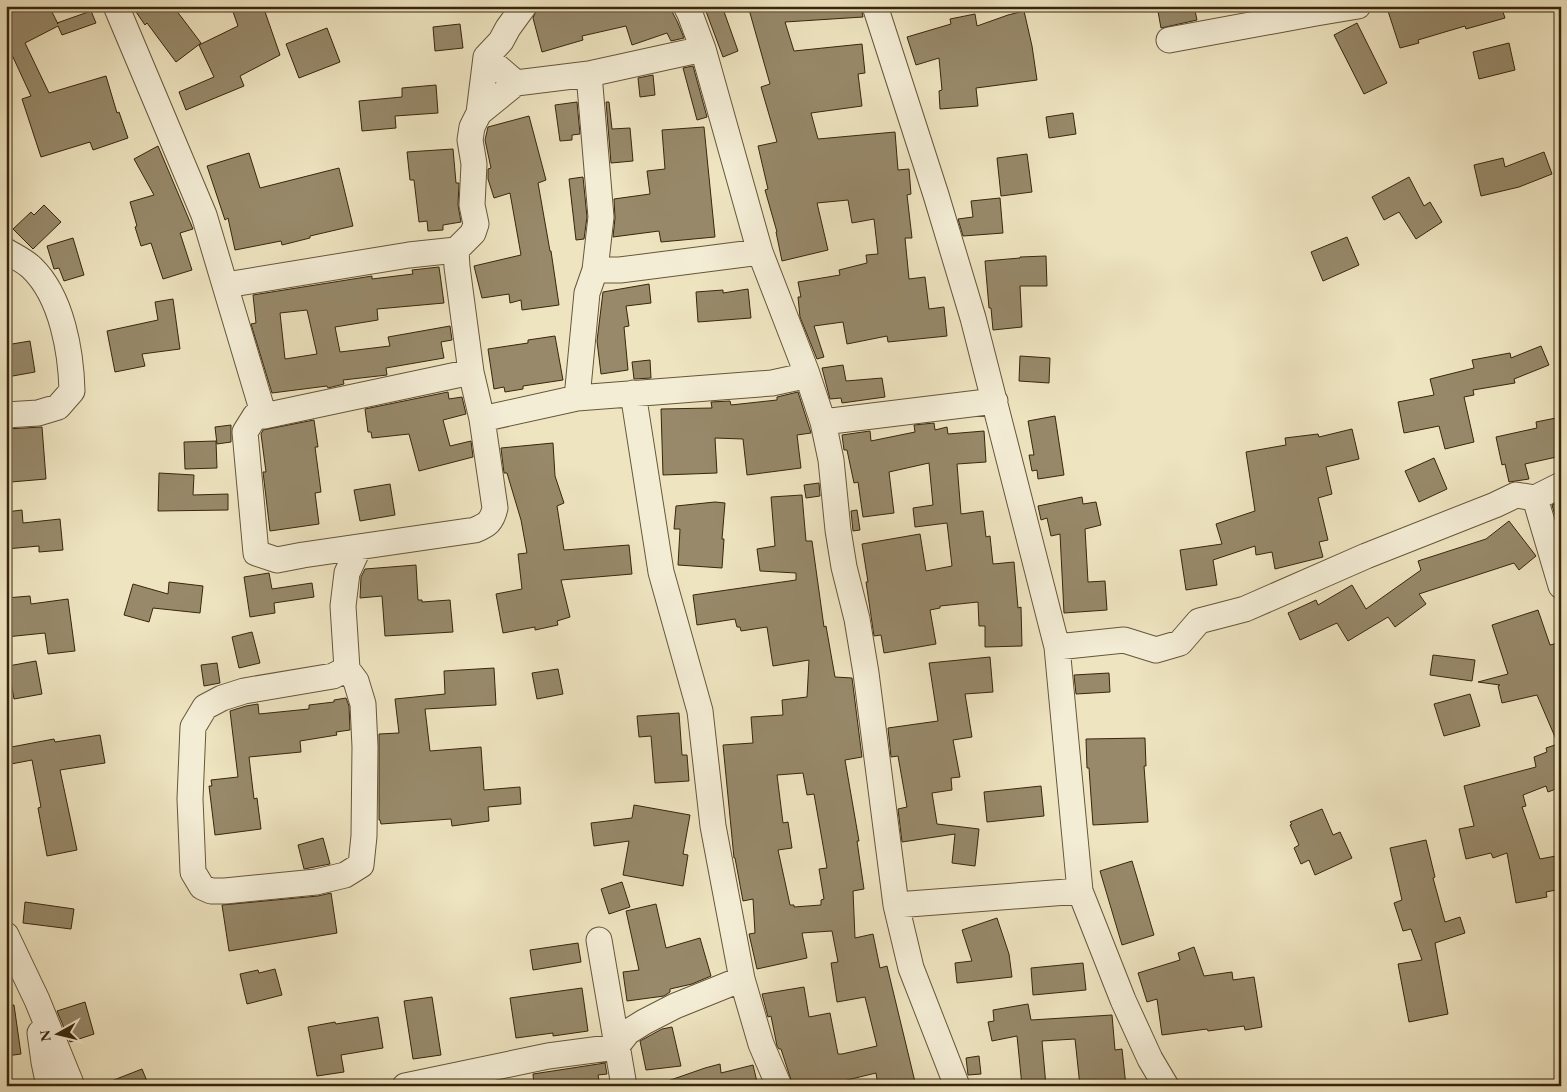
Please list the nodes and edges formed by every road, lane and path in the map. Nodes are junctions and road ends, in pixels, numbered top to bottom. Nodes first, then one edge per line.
1 (116, 6) edge
2 (524, 6) edge
3 (686, 6) edge
4 (875, 6) edge
5 (1358, 6) edge
6 (1169, 40) dead end
7 (703, 49) junction
8 (486, 57) junction
9 (589, 74) junction
10 (516, 83) junction
11 (478, 113) junction
12 (456, 250) junction
13 (6, 251) edge
14 (760, 252) junction
15 (594, 270) junction
16 (226, 285) junction
17 (806, 370) junction
18 (472, 372) junction
19 (633, 393) junction
20 (577, 398) junction
21 (995, 401) junction
22 (6, 415) edge
23 (264, 416) junction
24 (482, 419) junction
25 (823, 422) junction
26 (1561, 485) edge
27 (1535, 498) junction
28 (359, 547) junction
29 (1561, 586) edge
30 (1057, 647) junction
31 (347, 669) junction
32 (1080, 891) junction
33 (896, 905) junction
34 (6, 935) edge
35 (599, 940) dead end
36 (742, 979) junction
37 (37, 1000) junction
38 (616, 1047) junction
39 (445, 1082) edge
40 (49, 1086) edge
41 (72, 1086) edge
42 (405, 1086) edge
43 (624, 1086) edge
44 (779, 1086) edge
45 (957, 1086) edge
46 (1166, 1086) edge

1 - 16 street
2 - 8 street
3 - 7 street
4 - 21 street
5 - 6 street
7 - 9 street
7 - 14 street
8 - 10 street
8 - 11 street
9 - 10 street
9 - 15 street
10 - 11 street
11 - 12 street
12 - 16 street
12 - 18 street
13 - 22 street
14 - 15 street
14 - 17 street
15 - 20 street
16 - 23 street
17 - 19 street
17 - 25 street
18 - 23 street
18 - 24 street
19 - 20 street
19 - 36 street
20 - 24 street
21 - 25 street
21 - 30 street
23 - 28 street
24 - 28 street
25 - 33 street
26 - 27 street
27 - 29 street
27 - 30 street
28 - 31 street
30 - 32 street
31 - 31 street
32 - 33 street
32 - 46 street
33 - 45 street
34 - 37 street
35 - 38 street
36 - 38 street
36 - 44 street
37 - 40 street
37 - 41 street
38 - 39 street
38 - 43 street
39 - 42 street

